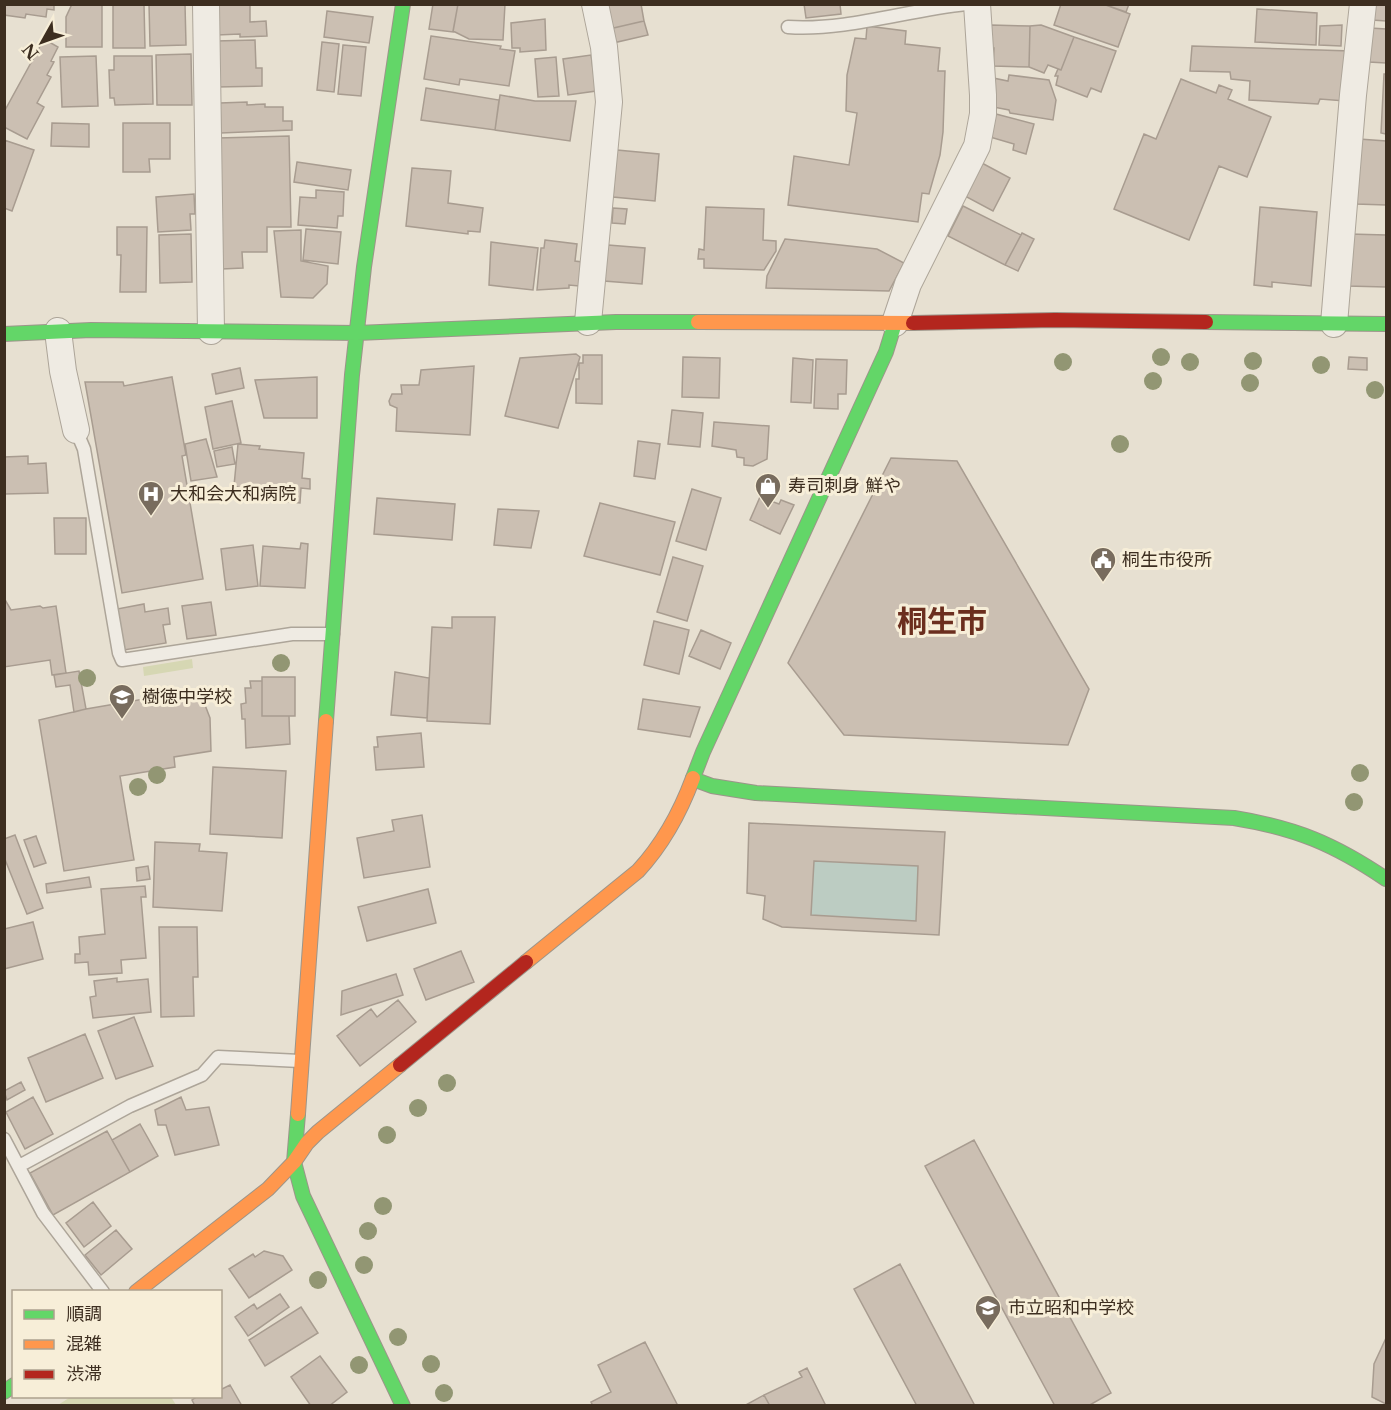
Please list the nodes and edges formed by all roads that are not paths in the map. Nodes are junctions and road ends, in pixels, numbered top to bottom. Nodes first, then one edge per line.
1 (206, 4) edge
2 (403, 4) edge
3 (595, 4) edge
4 (966, 4) edge
5 (977, 4) edge
6 (1363, 4) edge
7 (788, 27) dead end
8 (588, 322) junction
9 (896, 323) junction
10 (1334, 324) junction
11 (1386, 324) edge
12 (58, 331) junction
13 (211, 332) junction
14 (357, 333) junction
15 (4, 334) edge
16 (76, 430) joint
17 (334, 634) junction
18 (693, 779) junction
19 (1386, 879) edge
20 (302, 1062) junction
21 (4, 1139) edge
22 (294, 1162) junction
23 (19, 1166) junction
24 (101, 1290) edge
25 (139, 1290) edge
26 (404, 1406) edge

1 - 13 street
2 - 14 street
3 - 8 street
4 - 7 lane
5 - 9 street
6 - 10 street
8 - 9 street
8 - 14 street
9 - 10 street
9 - 18 street
10 - 11 street
12 - 13 street
12 - 15 street
12 - 16 street
13 - 14 street
14 - 17 street
16 - 17 lane
17 - 20 street
18 - 19 street
18 - 22 street
20 - 22 street
20 - 23 lane
21 - 23 lane
22 - 25 street
22 - 26 street
23 - 24 lane

